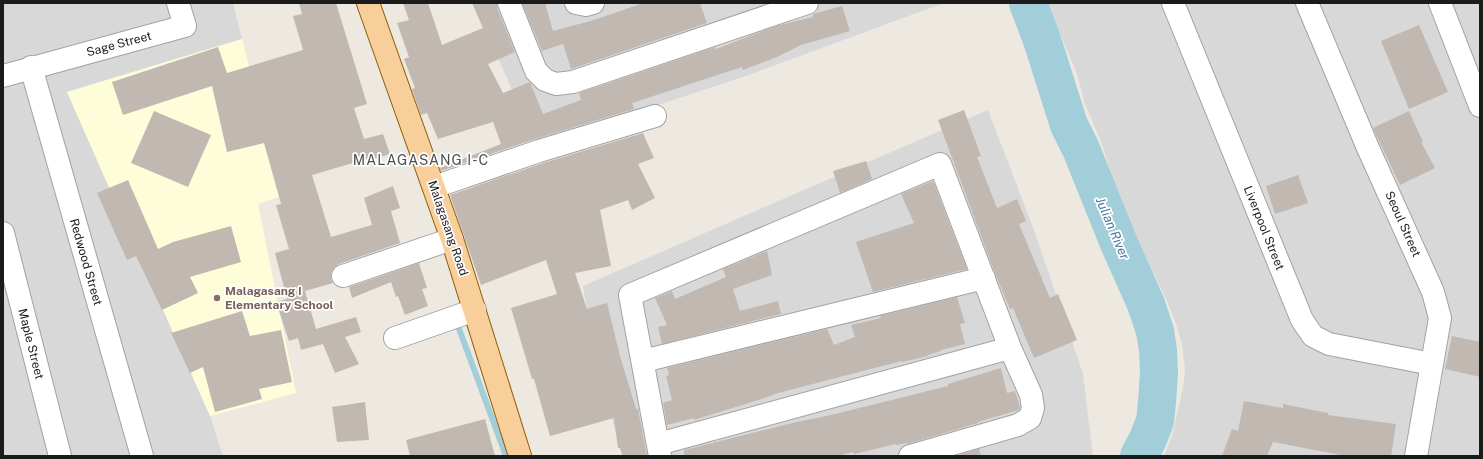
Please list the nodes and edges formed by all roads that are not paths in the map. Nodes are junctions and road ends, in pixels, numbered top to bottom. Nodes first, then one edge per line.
1 (178, 3) edge
2 (368, 3) edge
3 (509, 3) edge
4 (576, 3) edge
5 (593, 3) edge
6 (807, 3) edge
7 (1173, 3) edge
8 (1307, 3) edge
9 (1440, 3) edge
10 (31, 67) junction
11 (3, 76) edge
12 (1480, 106) edge
13 (655, 116) dead end
14 (434, 187) junction
15 (3, 233) edge
16 (452, 239) junction
17 (343, 276) dead end
18 (984, 278) junction
19 (475, 310) junction
20 (395, 338) dead end
21 (1010, 348) junction
22 (643, 361) junction
23 (1432, 364) junction
24 (659, 450) edge
25 (60, 456) edge
26 (142, 456) edge
27 (520, 456) edge
28 (910, 456) edge
29 (1416, 456) edge

1 - 10 street, Sage Street
2 - 14 main road, Malagasang Road
3 - 6 street
4 - 5 street
7 - 23 street, Liverpool Street
8 - 23 street, Seoul Street
9 - 12 street
10 - 11 street
10 - 26 street, Redwood Street
13 - 14 street
14 - 16 main road, Malagasang Road
15 - 25 street, Maple Street
16 - 17 street
16 - 19 main road, Malagasang Road
18 - 21 street
18 - 22 street
18 - 22 street
19 - 20 street
19 - 27 main road, Malagasang Road
21 - 24 street
21 - 28 street
22 - 24 street
23 - 29 street, Seoul Street

